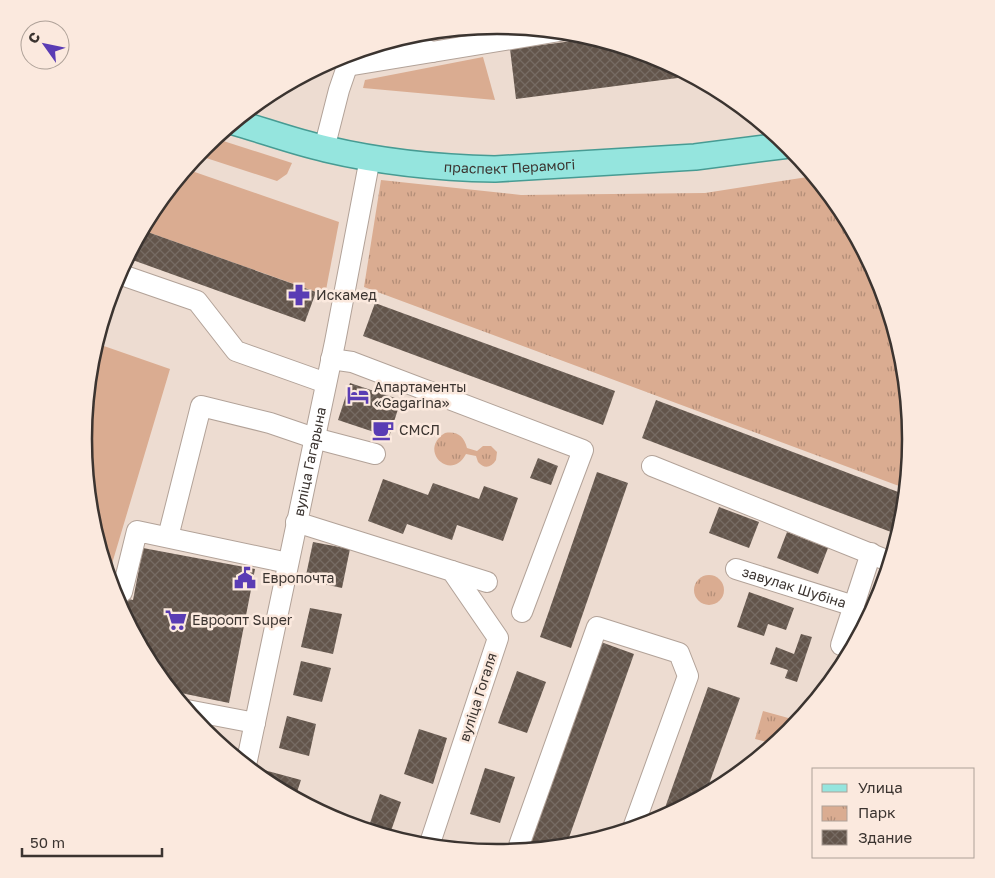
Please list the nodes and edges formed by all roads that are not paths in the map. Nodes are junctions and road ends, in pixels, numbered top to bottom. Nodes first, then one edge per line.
1 (511, 34) edge
2 (412, 43) edge
3 (432, 52) junction
4 (359, 58) edge
5 (349, 62) edge
6 (242, 124) edge
7 (778, 146) edge
8 (324, 149) junction
9 (370, 158) junction
10 (126, 277) edge
11 (331, 359) junction
12 (326, 383) junction
13 (314, 438) junction
14 (375, 454) dead end
15 (652, 466) dead end
16 (296, 522) junction
17 (168, 537) junction
18 (871, 553) junction
19 (884, 559) edge
20 (288, 563) junction
21 (736, 569) dead end
22 (452, 571) junction
23 (487, 582) dead end
24 (122, 592) dead end
25 (854, 606) junction
26 (522, 612) dead end
27 (842, 645) dead end
28 (199, 712) edge
29 (255, 723) junction
30 (247, 758) edge
31 (636, 820) edge
32 (431, 838) edge
33 (520, 843) edge

1 - 3 street
2 - 3 street
3 - 4 street
5 - 8 street
6 - 8 main road, праспект Перамогі
7 - 9 main road, праспект Перамогі
8 - 9 main road, праспект Перамогі
9 - 11 street, вуліца Гагарына
10 - 12 street
11 - 12 street, вуліца Гагарына
11 - 26 street
12 - 13 street, вуліца Гагарына
13 - 14 street
13 - 16 street, вуліца Гагарына
13 - 17 street
15 - 18 street
16 - 20 street, вуліца Гагарына
16 - 22 street
17 - 20 street
17 - 24 street
18 - 19 street
18 - 25 street
20 - 29 street, вуліца Гагарына
21 - 25 street, завулак Шубіна
22 - 23 street
22 - 32 street, вуліца Гогаля
25 - 27 street
28 - 29 street
29 - 30 street, вуліца Гагарына
31 - 33 street

